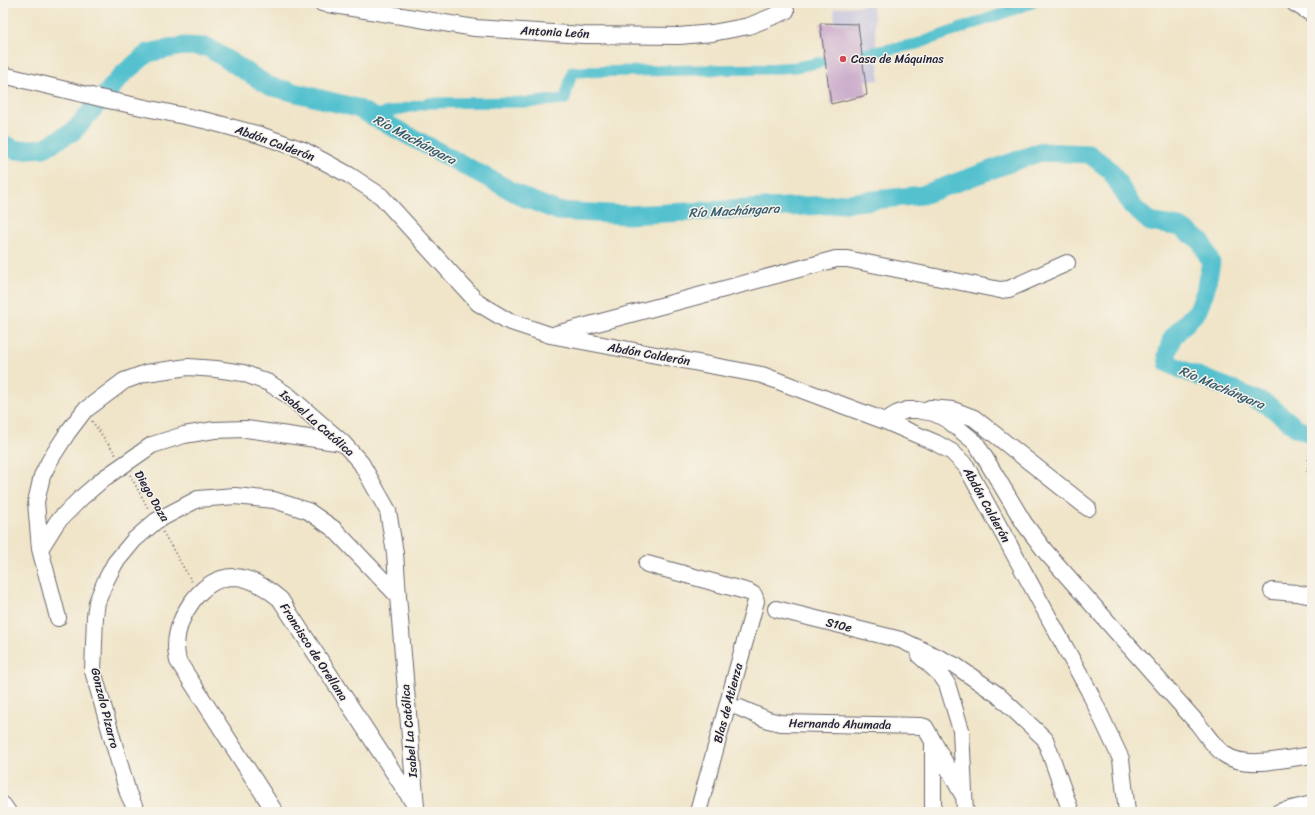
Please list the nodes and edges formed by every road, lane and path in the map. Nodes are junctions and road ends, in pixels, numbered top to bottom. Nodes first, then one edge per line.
1 (322, 3) edge
2 (1294, 3) edge
3 (786, 11) dead end
4 (1312, 14) edge
5 (3, 75) edge
6 (1067, 262) dead end
7 (550, 336) junction
8 (84, 410) junction
9 (917, 410) junction
10 (885, 421) junction
11 (1312, 422) edge
12 (343, 444) junction
13 (124, 466) junction
14 (1307, 476) dead end
15 (1088, 508) dead end
16 (156, 520) junction
17 (40, 550) junction
18 (647, 564) dead end
19 (1272, 591) dead end
20 (199, 594) junction
21 (398, 596) junction
22 (1312, 596) edge
23 (776, 609) dead end
24 (58, 618) dead end
25 (901, 640) junction
26 (740, 708) dead end
27 (933, 743) junction
28 (1312, 755) edge
29 (963, 795) junction
30 (1312, 804) edge
31 (3, 805) edge
32 (417, 810) edge
33 (8, 812) edge
34 (136, 812) edge
35 (275, 812) edge
36 (698, 812) edge
37 (933, 812) edge
38 (965, 812) edge
39 (1071, 812) edge
40 (1127, 812) edge
41 (1279, 812) edge

1 - 3 street, Antonia León
2 - 4 street
5 - 7 street, Abdón Calderón
6 - 7 street
7 - 10 street, Abdón Calderón
8 - 12 street, Isabel La Católica
8 - 13 path, Diego Daza
8 - 17 street, Isabel La Católica
9 - 10 street
9 - 15 street
9 - 28 street
10 - 40 street, Abdón Calderón
11 - 14 path
12 - 13 street
12 - 21 street, Isabel La Católica
13 - 16 path, Diego Daza
13 - 17 street
16 - 20 path, Diego Daza
16 - 21 street, Gonzalo Pizarro
16 - 34 street, Gonzalo Pizarro
17 - 24 street, Isabel La Católica
18 - 36 street, Blas de Atienza
19 - 22 street
20 - 32 street, Francisco de Orellana
20 - 35 street, Francisco de Orellana
21 - 32 street, Isabel La Católica
23 - 25 street, S10e
25 - 29 street
25 - 39 street, S10e
26 - 27 street, Hernando Ahumada
27 - 29 street, Hernando Ahumada
27 - 37 street
29 - 38 street
30 - 41 street
31 - 33 street

